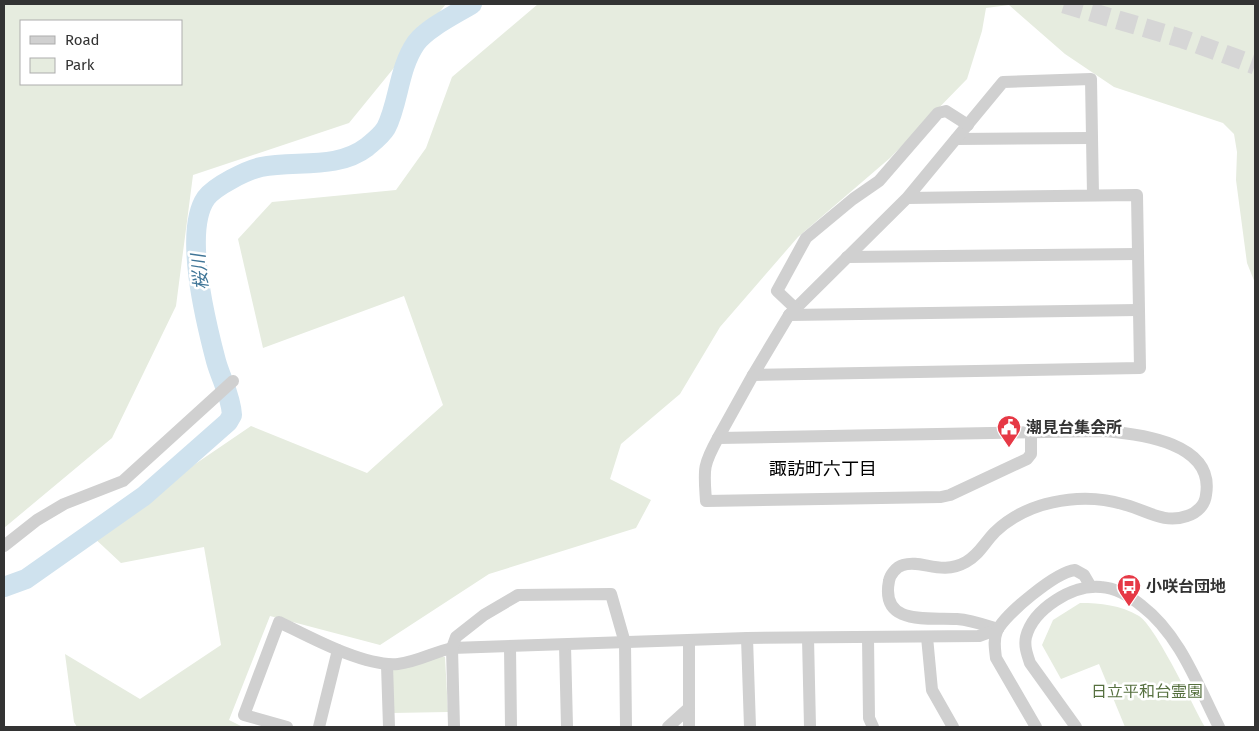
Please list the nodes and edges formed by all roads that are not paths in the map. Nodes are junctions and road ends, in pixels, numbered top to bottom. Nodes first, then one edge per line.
1 (968, 125) junction
2 (1092, 138) junction
3 (956, 140) junction
4 (1093, 195) junction
5 (907, 198) junction
6 (1138, 254) junction
7 (847, 257) junction
8 (1138, 310) junction
9 (792, 312) junction
10 (753, 375) junction
11 (233, 381) dead end
12 (1031, 433) junction
13 (718, 438) junction
14 (4, 546) edge
15 (1091, 587) junction
16 (998, 629) junction
17 (868, 637) junction
18 (927, 637) junction
19 (747, 638) junction
20 (808, 638) junction
21 (689, 640) junction
22 (625, 643) junction
23 (565, 645) junction
24 (510, 647) junction
25 (452, 648) junction
26 (338, 650) junction
27 (387, 665) junction
28 (689, 708) junction
29 (287, 727) edge
30 (318, 727) edge
31 (389, 727) edge
32 (454, 727) edge
33 (511, 727) edge
34 (567, 727) edge
35 (626, 727) edge
36 (668, 727) edge
37 (689, 727) edge
38 (750, 727) edge
39 (810, 727) edge
40 (873, 727) edge
41 (953, 727) edge
42 (1036, 727) edge
43 (1076, 727) edge
44 (1219, 727) edge

1 - 2 street
1 - 3 street
1 - 9 street
2 - 3 street
2 - 4 street
3 - 5 street
4 - 5 street
4 - 6 street
5 - 7 street
6 - 7 street
6 - 8 street
7 - 9 street
8 - 9 street
8 - 10 street
9 - 10 street
10 - 13 street
11 - 14 street
12 - 13 street
12 - 13 street
12 - 16 street
15 - 16 street
15 - 43 street
15 - 44 street
16 - 18 street
16 - 42 street
17 - 18 street
17 - 20 street
17 - 40 street
18 - 41 street
19 - 20 street
19 - 21 street
19 - 38 street
20 - 39 street
21 - 22 street
21 - 28 street
22 - 23 street
22 - 25 street
22 - 35 street
23 - 24 street
23 - 34 street
24 - 25 street
24 - 33 street
25 - 27 street
25 - 32 street
26 - 27 street
26 - 29 street
26 - 30 street
27 - 31 street
28 - 36 street
28 - 37 street

